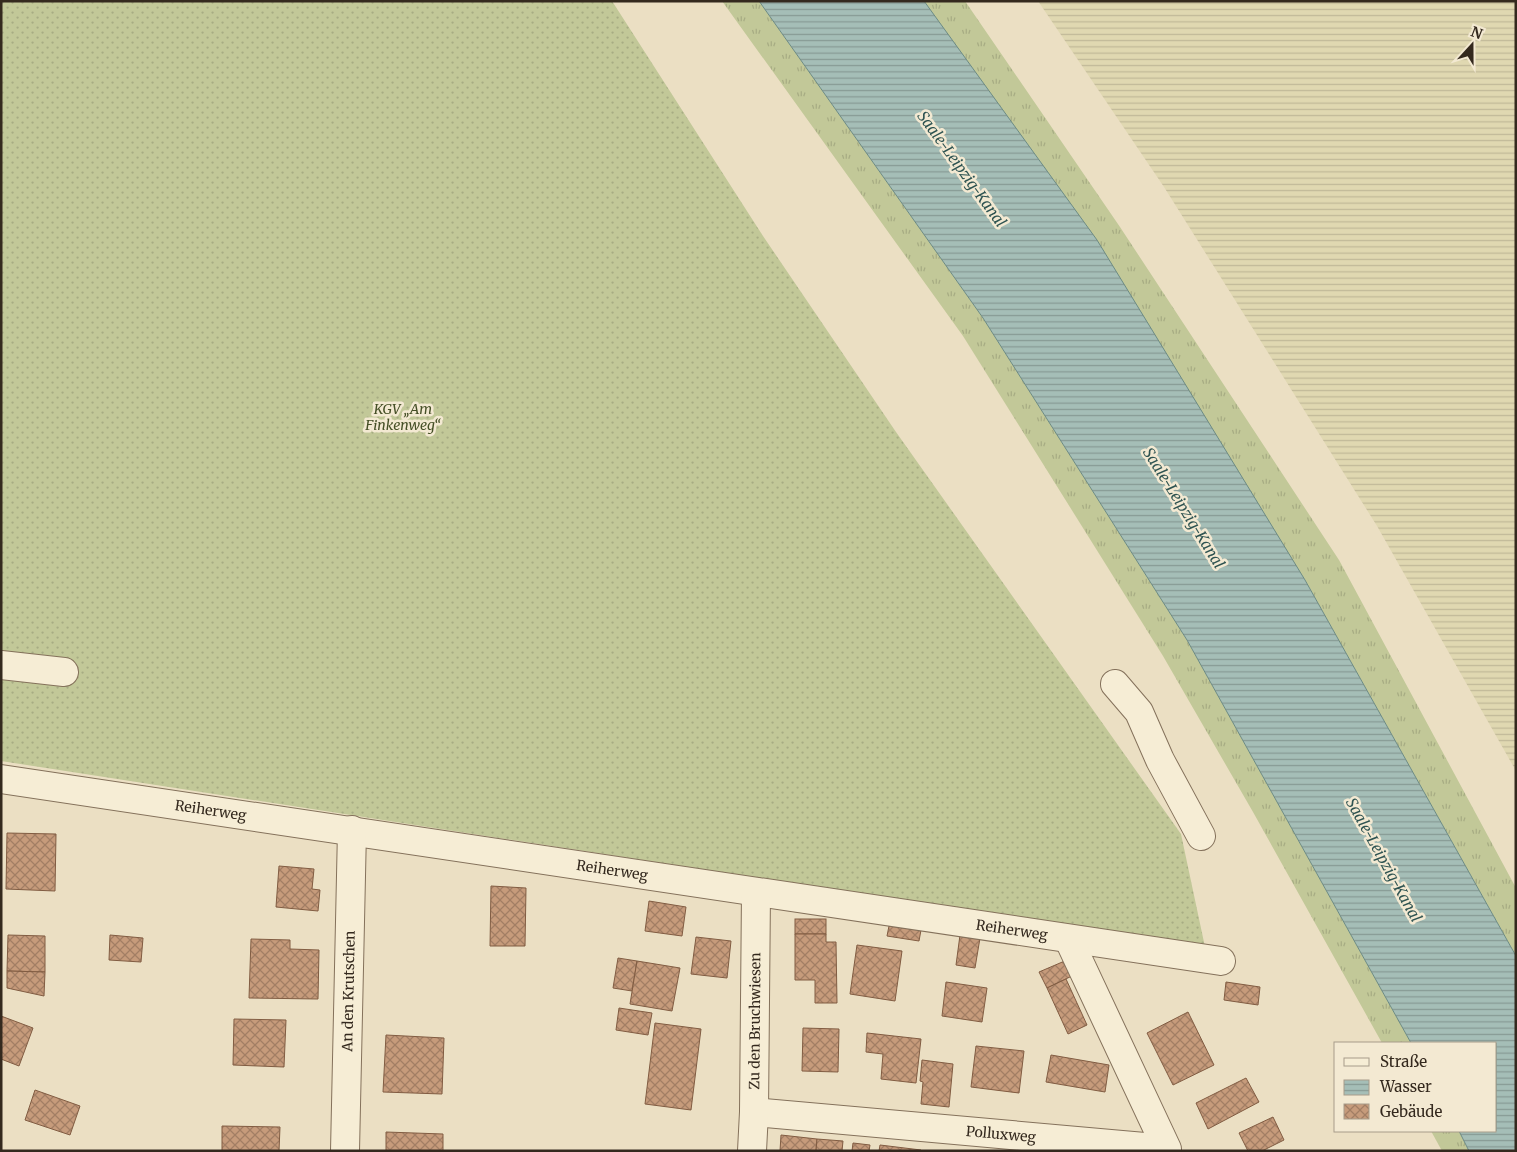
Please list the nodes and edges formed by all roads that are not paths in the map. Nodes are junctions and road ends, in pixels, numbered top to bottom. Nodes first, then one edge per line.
1 (1, 665) edge
2 (64, 672) dead end
3 (1115, 684) dead end
4 (1, 779) edge
5 (352, 830) junction
6 (1201, 836) dead end
7 (756, 892) junction
8 (1070, 940) junction
9 (1221, 961) dead end
10 (754, 1112) junction
11 (1167, 1150) edge
12 (344, 1151) edge
13 (752, 1151) edge

1 - 2 street
3 - 6 street
4 - 5 street, Reiherweg
5 - 7 street, Reiherweg
5 - 12 street, An den Krutschen
7 - 8 street, Reiherweg
7 - 10 street, Zu den Bruchwiesen
8 - 9 street, Reiherweg
8 - 11 street, Polluxweg
10 - 11 street, Polluxweg
10 - 13 street, Zu den Bruchwiesen

